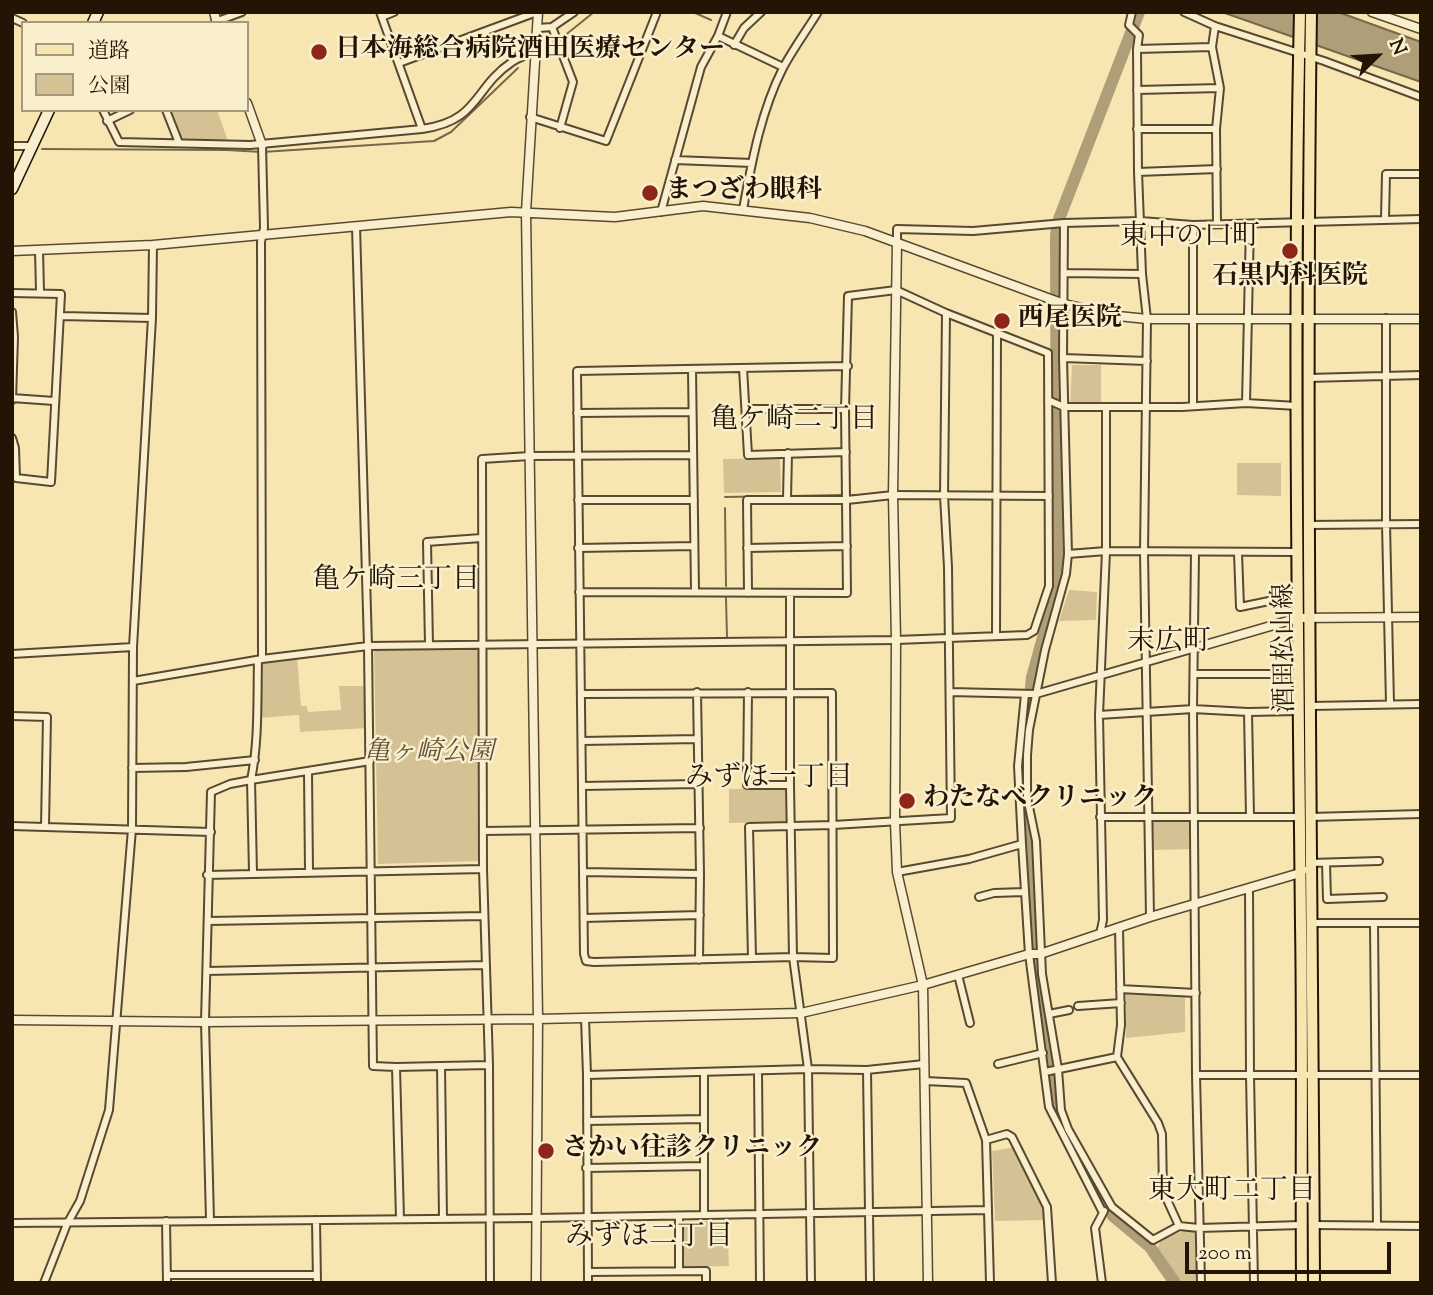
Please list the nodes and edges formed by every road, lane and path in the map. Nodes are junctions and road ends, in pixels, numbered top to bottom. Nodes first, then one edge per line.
1 (242, 12) edge
2 (394, 12) edge
3 (538, 12) edge
4 (574, 12) edge
5 (657, 12) edge
6 (727, 12) edge
7 (761, 12) edge
8 (818, 12) edge
9 (1132, 12) edge
10 (1184, 12) edge
11 (1300, 12) edge
12 (1311, 12) edge
13 (1372, 12) edge
14 (381, 15) edge
15 (1385, 15) edge
16 (219, 21) edge
17 (1215, 26) junction
18 (552, 27) junction
19 (538, 28) junction
20 (1421, 29) edge
21 (718, 36) junction
22 (734, 45) junction
23 (1212, 47) junction
24 (1137, 49) junction
25 (1299, 49) junction
26 (537, 51) junction
27 (1311, 53) junction
28 (399, 63) junction
29 (783, 67) junction
30 (1220, 89) junction
31 (1137, 90) junction
32 (1421, 97) edge
33 (248, 106) edge
34 (49, 112) edge
35 (104, 112) edge
36 (126, 112) edge
37 (167, 112) edge
38 (530, 117) junction
39 (107, 121) junction
40 (561, 128) junction
41 (422, 129) junction
42 (1137, 129) junction
43 (1216, 129) junction
44 (179, 143) junction
45 (262, 145) junction
46 (12, 146) edge
47 (33, 146) junction
48 (675, 160) junction
49 (752, 163) junction
50 (1217, 169) junction
51 (1138, 172) junction
52 (1421, 174) edge
53 (12, 189) edge
54 (743, 209) junction
55 (526, 212) junction
56 (661, 212) junction
57 (1385, 219) junction
58 (1421, 219) edge
59 (1141, 221) junction
60 (1302, 222) junction
61 (1064, 223) junction
62 (1217, 224) junction
63 (1250, 224) junction
64 (1192, 225) junction
65 (356, 226) junction
66 (262, 234) junction
67 (897, 242) junction
68 (153, 245) junction
69 (39, 250) junction
70 (12, 251) edge
71 (1064, 273) junction
72 (1142, 274) junction
73 (896, 290) junction
74 (40, 292) junction
75 (12, 293) edge
76 (1064, 304) junction
77 (12, 312) edge
78 (946, 313) junction
79 (61, 316) junction
80 (152, 318) junction
81 (1147, 318) junction
82 (1192, 318) junction
83 (1246, 318) junction
84 (1296, 318) junction
85 (1308, 318) junction
86 (1386, 318) junction
87 (1421, 318) edge
88 (997, 332) junction
89 (1063, 358) junction
90 (1147, 361) junction
91 (848, 366) junction
92 (743, 368) junction
93 (692, 369) junction
94 (1385, 374) junction
95 (1421, 375) edge
96 (1308, 378) junction
97 (12, 399) edge
98 (1048, 400) junction
99 (54, 401) junction
100 (1246, 403) junction
101 (1193, 405) junction
102 (1297, 406) junction
103 (1064, 407) junction
104 (1106, 407) junction
105 (1146, 407) junction
106 (746, 409) junction
107 (845, 409) junction
108 (692, 412) junction
109 (577, 413) junction
110 (12, 438) edge
111 (846, 452) junction
112 (788, 453) junction
113 (578, 455) junction
114 (693, 455) junction
115 (530, 456) junction
116 (893, 495) junction
117 (944, 496) junction
118 (1049, 496) junction
119 (997, 497) junction
120 (787, 499) junction
121 (578, 500) junction
122 (694, 500) junction
123 (847, 500) junction
124 (1386, 524) junction
125 (1421, 524) edge
126 (1307, 525) junction
127 (481, 538) junction
128 (847, 545) junction
129 (694, 546) junction
130 (578, 548) junction
131 (747, 548) junction
132 (1106, 551) junction
133 (1144, 552) junction
134 (1195, 552) junction
135 (1297, 552) junction
136 (1238, 553) junction
137 (1068, 554) junction
138 (695, 591) junction
139 (579, 592) junction
140 (748, 593) junction
141 (790, 593) junction
142 (1298, 595) junction
143 (1421, 617) edge
144 (1304, 618) junction
145 (1388, 618) junction
146 (996, 635) junction
147 (949, 638) junction
148 (790, 640) junction
149 (896, 640) junction
150 (579, 643) junction
151 (483, 644) junction
152 (533, 644) junction
153 (429, 645) junction
154 (368, 646) junction
155 (133, 647) junction
156 (1195, 648) junction
157 (12, 654) edge
158 (260, 660) junction
159 (1147, 661) junction
160 (1102, 674) junction
161 (1194, 674) junction
162 (1298, 674) junction
163 (133, 681) junction
164 (696, 692) junction
165 (748, 692) junction
166 (790, 692) junction
167 (950, 692) junction
168 (582, 694) junction
169 (1026, 694) junction
170 (1037, 694) junction
171 (1390, 704) junction
172 (1421, 704) edge
173 (1311, 706) junction
174 (1193, 709) junction
175 (1248, 712) junction
176 (1298, 712) junction
177 (1147, 714) junction
178 (1098, 715) junction
179 (12, 716) edge
180 (698, 739) junction
181 (582, 741) junction
182 (255, 761) junction
183 (370, 761) junction
184 (132, 768) junction
185 (308, 772) junction
186 (251, 780) junction
187 (699, 784) junction
188 (790, 785) junction
189 (582, 786) junction
190 (1421, 814) edge
191 (1148, 816) junction
192 (1195, 816) junction
193 (1250, 816) junction
194 (1100, 817) junction
195 (1304, 817) junction
196 (895, 822) junction
197 (833, 825) junction
198 (12, 826) edge
199 (790, 826) junction
200 (45, 827) junction
201 (700, 828) junction
202 (132, 829) junction
203 (482, 831) junction
204 (583, 831) junction
205 (211, 832) junction
206 (533, 832) junction
207 (1022, 844) junction
208 (1380, 861) dead end
209 (1310, 863) junction
210 (1326, 863) junction
211 (482, 869) junction
212 (372, 871) junction
213 (309, 872) junction
214 (583, 872) junction
215 (897, 872) junction
216 (253, 873) junction
217 (1300, 873) junction
218 (700, 874) junction
219 (207, 875) junction
220 (1250, 888) junction
221 (1025, 892) junction
222 (979, 897) dead end
223 (1383, 897) dead end
224 (1196, 904) junction
225 (700, 915) junction
226 (484, 916) junction
227 (372, 918) junction
228 (584, 918) junction
229 (1150, 918) junction
230 (209, 921) junction
231 (1311, 923) junction
232 (1421, 923) edge
233 (1374, 924) junction
234 (1119, 928) junction
235 (1100, 934) junction
236 (1030, 954) junction
237 (1040, 954) junction
238 (793, 957) junction
239 (752, 958) junction
240 (699, 960) junction
241 (486, 965) junction
242 (373, 967) junction
243 (207, 971) junction
244 (958, 975) junction
245 (923, 985) junction
246 (1120, 989) junction
247 (1196, 993) junction
248 (1121, 1003) junction
249 (1078, 1006) dead end
250 (1069, 1010) dead end
251 (801, 1013) junction
252 (1049, 1014) junction
253 (584, 1018) junction
254 (488, 1019) junction
255 (538, 1019) junction
256 (12, 1020) edge
257 (373, 1020) junction
258 (116, 1021) junction
259 (205, 1022) junction
260 (970, 1023) dead end
261 (1043, 1053) junction
262 (1116, 1057) junction
263 (924, 1064) junction
264 (998, 1064) dead end
265 (489, 1065) junction
266 (441, 1066) junction
267 (396, 1067) junction
268 (808, 1069) junction
269 (1058, 1069) junction
270 (867, 1070) junction
271 (758, 1071) junction
272 (704, 1072) junction
273 (1045, 1072) junction
274 (587, 1075) junction
275 (1196, 1075) junction
276 (1250, 1075) junction
277 (1307, 1075) junction
278 (1374, 1075) junction
279 (1421, 1075) edge
280 (925, 1081) junction
281 (704, 1119) junction
282 (587, 1121) junction
283 (986, 1140) junction
284 (704, 1166) junction
285 (586, 1168) junction
286 (1112, 1207) junction
287 (988, 1210) junction
288 (927, 1211) junction
289 (870, 1212) junction
290 (1102, 1212) junction
291 (810, 1213) junction
292 (759, 1214) junction
293 (704, 1215) junction
294 (587, 1216) junction
295 (679, 1216) junction
296 (536, 1218) junction
297 (400, 1219) junction
298 (443, 1219) junction
299 (490, 1219) junction
300 (210, 1220) junction
301 (316, 1220) junction
302 (166, 1221) junction
303 (12, 1223) edge
304 (67, 1224) junction
305 (1301, 1224) junction
306 (1314, 1225) junction
307 (1178, 1226) junction
308 (1377, 1226) junction
309 (1421, 1226) edge
310 (1253, 1227) junction
311 (1199, 1228) junction
312 (588, 1272) junction
313 (679, 1272) junction
314 (167, 1279) edge
315 (317, 1279) edge
316 (44, 1283) edge
317 (490, 1283) edge
318 (536, 1283) edge
319 (588, 1283) edge
320 (706, 1283) edge
321 (760, 1283) edge
322 (811, 1283) edge
323 (870, 1283) edge
324 (928, 1283) edge
325 (990, 1283) edge
326 (1052, 1283) edge
327 (1102, 1283) edge
328 (1201, 1283) edge
329 (1254, 1283) edge
330 (1302, 1283) edge
331 (1314, 1283) edge

1 - 16 street
2 - 14 street
3 - 19 street
3 - 28 street
4 - 18 street
5 - 40 street
6 - 21 street
7 - 22 street
8 - 29 street
9 - 24 street
10 - 17 street
11 - 25 main road, 酒田松山線
12 - 27 main road, 酒田松山線
13 - 15 street
14 - 28 street
15 - 20 street
17 - 23 street
17 - 25 street
18 - 19 street
18 - 40 street
19 - 26 street
21 - 22 street
21 - 48 street
22 - 29 street
23 - 24 street
23 - 30 street
24 - 31 street
25 - 27 street
25 - 60 main road, 酒田松山線
26 - 38 street
26 - 41 street
27 - 32 street
27 - 60 main road, 酒田松山線
28 - 41 street
29 - 49 street
30 - 31 street
30 - 43 street
31 - 42 street
33 - 45 street
34 - 47 main road
35 - 39 street
36 - 39 street
37 - 44 street
38 - 40 street
38 - 55 street
39 - 44 street
41 - 45 street
42 - 43 street
42 - 51 street
43 - 50 street
44 - 45 street
45 - 66 street
46 - 47 street
47 - 53 main road
48 - 49 street
48 - 56 street
49 - 54 street
50 - 51 street
50 - 62 street
51 - 59 street
52 - 57 street
54 - 56 street
54 - 67 street
55 - 56 street
55 - 65 street
55 - 115 street
57 - 58 street
57 - 60 street
59 - 61 street
59 - 64 street
59 - 72 street
60 - 63 street
60 - 84 main road, 酒田松山線
60 - 85 main road, 酒田松山線
61 - 67 street
61 - 71 street
62 - 63 street
62 - 64 street
63 - 83 street
64 - 82 street
65 - 66 street
65 - 154 street
66 - 68 street
66 - 158 street
67 - 73 street
67 - 76 street
68 - 69 street
68 - 80 street
69 - 70 street
69 - 74 street
71 - 72 street
71 - 76 street
72 - 81 street
73 - 78 street
73 - 91 street
73 - 116 street
74 - 75 street
74 - 79 street
76 - 81 street
76 - 89 street
77 - 97 street
78 - 88 street
78 - 117 street
79 - 80 street
79 - 99 street
80 - 155 street
81 - 82 street
81 - 90 street
82 - 83 street
82 - 101 street
83 - 84 street
83 - 100 street
84 - 85 street
84 - 102 main road, 酒田松山線
85 - 86 street
85 - 96 main road, 酒田松山線
86 - 87 street
86 - 94 street
88 - 98 street
88 - 119 street
89 - 90 street
89 - 103 street
90 - 105 street
91 - 92 street
91 - 107 street
92 - 93 street
92 - 106 street
93 - 108 street
93 - 109 street
94 - 95 street
94 - 96 street
94 - 124 street
96 - 126 main road, 酒田松山線
97 - 99 street
98 - 103 street
98 - 118 street
99 - 110 street
100 - 101 street
100 - 102 street
101 - 105 street
102 - 135 main road, 酒田松山線
103 - 104 street
103 - 137 street
104 - 105 street
104 - 132 street
105 - 133 street
106 - 107 street
106 - 112 street
107 - 111 street
108 - 109 street
108 - 114 street
109 - 113 street
111 - 112 street
111 - 123 street
112 - 120 street
113 - 114 street
113 - 115 street
113 - 121 street
114 - 122 street
115 - 127 street
115 - 152 street
116 - 117 street
116 - 123 street
116 - 149 street
117 - 119 street
117 - 147 street
118 - 119 street
118 - 146 street
119 - 146 street
120 - 123 street
120 - 131 street
121 - 122 street
121 - 130 street
122 - 129 street
123 - 128 street
124 - 125 street
124 - 126 street
124 - 145 street
126 - 144 main road, 酒田松山線
127 - 151 street
127 - 153 street
128 - 131 street
128 - 141 street
129 - 130 street
129 - 138 street
130 - 139 street
131 - 140 street
132 - 133 street
132 - 137 street
132 - 160 street
133 - 134 street
133 - 159 street
134 - 136 street
134 - 156 street
135 - 136 street
135 - 142 main road, 酒田松山線
136 - 142 street
137 - 170 street
138 - 139 street
138 - 140 street
139 - 150 street
140 - 141 street
141 - 148 street
142 - 144 main road, 酒田松山線
143 - 145 street
144 - 145 street
144 - 156 street
144 - 162 main road, 酒田松山線
144 - 173 main road, 酒田松山線
145 - 171 street
146 - 147 street
147 - 149 street
147 - 167 street
148 - 149 street
148 - 150 street
148 - 166 street
149 - 196 street
150 - 152 street
150 - 168 street
151 - 152 street
151 - 153 street
151 - 203 street
152 - 206 street
153 - 154 street
154 - 158 street
154 - 183 street
155 - 157 street
155 - 163 street
156 - 159 street
156 - 161 street
158 - 163 street
158 - 182 street
159 - 160 street
159 - 177 street
160 - 170 street
160 - 178 street
161 - 162 street
161 - 174 street
162 - 176 main road, 酒田松山線
163 - 184 street
164 - 165 street
164 - 168 street
164 - 180 street
165 - 166 street
165 - 188 street
166 - 188 street
166 - 197 street
167 - 169 street
167 - 196 street
168 - 181 street
169 - 170 street
169 - 207 street
170 - 237 street
171 - 172 street
171 - 173 street
173 - 195 main road, 酒田松山線
174 - 175 street
174 - 177 street
174 - 192 street
175 - 176 street
175 - 193 street
176 - 195 main road, 酒田松山線
177 - 178 street
177 - 191 street
178 - 194 street
179 - 200 street
180 - 181 street
180 - 187 street
181 - 189 street
182 - 184 street
182 - 186 street
183 - 185 street
183 - 212 street
184 - 202 street
185 - 186 street
185 - 213 street
186 - 205 street
186 - 216 street
187 - 189 street
187 - 201 street
188 - 199 street
189 - 204 street
190 - 195 street
191 - 192 street
191 - 194 street
191 - 229 street
192 - 193 street
192 - 224 street
193 - 195 street
194 - 235 street
195 - 209 main road, 酒田松山線
195 - 217 main road, 酒田松山線
196 - 197 street
196 - 215 street
197 - 199 street
197 - 238 street
198 - 200 street
199 - 238 street
199 - 239 street
200 - 202 street
201 - 204 street
201 - 218 street
202 - 205 street
202 - 258 street
203 - 206 street
203 - 211 street
204 - 206 street
204 - 214 street
205 - 219 street
206 - 255 street
207 - 215 street
207 - 221 street
208 - 210 street
209 - 210 street
209 - 217 street
209 - 231 main road, 酒田松山線
210 - 223 street
211 - 212 street
211 - 226 street
212 - 213 street
212 - 227 street
213 - 216 street
214 - 218 street
214 - 228 street
215 - 245 street
216 - 219 street
217 - 220 street
217 - 277 main road, 酒田松山線
218 - 225 street
219 - 230 street
220 - 224 street
220 - 276 street
221 - 222 street
221 - 236 street
224 - 229 street
224 - 247 street
225 - 228 street
225 - 240 street
226 - 227 street
226 - 241 street
227 - 230 street
227 - 242 street
228 - 240 street
229 - 234 street
230 - 243 street
231 - 233 street
231 - 277 main road, 酒田松山線
232 - 233 street
233 - 278 street
234 - 235 street
234 - 246 street
235 - 237 street
236 - 237 street
236 - 244 street
236 - 261 street
237 - 252 street
238 - 239 street
238 - 251 street
239 - 240 street
241 - 242 street
241 - 254 street
242 - 243 street
242 - 257 street
243 - 259 street
244 - 245 street
244 - 260 street
245 - 251 street
245 - 263 street
246 - 247 street
246 - 248 street
247 - 275 street
248 - 249 street
248 - 262 street
250 - 252 street
251 - 253 street
251 - 268 street
252 - 269 street
253 - 255 street
253 - 274 street
254 - 255 street
254 - 257 street
254 - 265 street
255 - 296 street
256 - 258 street
257 - 259 street
257 - 267 street
258 - 259 street
258 - 304 street
259 - 300 street
261 - 264 street
261 - 273 street
262 - 269 street
262 - 307 street
263 - 270 street
263 - 280 street
265 - 266 street
265 - 299 street
266 - 267 street
266 - 298 street
267 - 297 street
268 - 270 street
268 - 271 street
268 - 291 street
269 - 273 street
269 - 286 street
270 - 289 street
271 - 272 street
271 - 292 street
272 - 274 street
272 - 281 street
273 - 290 street
274 - 282 street
275 - 276 street
275 - 311 street
276 - 277 street
276 - 310 street
277 - 278 street
277 - 305 main road, 酒田松山線
277 - 306 main road, 酒田松山線
278 - 279 street
278 - 308 street
280 - 283 street
280 - 288 street
281 - 282 street
281 - 284 street
282 - 285 street
283 - 287 street
283 - 326 street
284 - 285 street
284 - 293 street
285 - 294 street
286 - 290 street
286 - 307 street
287 - 288 street
287 - 325 street
288 - 289 street
288 - 324 street
289 - 291 street
289 - 323 street
290 - 327 street
291 - 292 street
291 - 322 street
292 - 293 street
292 - 321 street
293 - 295 street
294 - 295 street
294 - 296 street
294 - 312 street
295 - 313 street
296 - 299 street
296 - 318 street
297 - 298 street
297 - 301 street
298 - 299 street
299 - 317 street
300 - 301 street
300 - 302 street
301 - 315 street
302 - 304 street
302 - 314 street
303 - 304 street
304 - 316 street
305 - 310 street
305 - 330 main road, 酒田松山線
306 - 308 street
306 - 331 main road, 酒田松山線
307 - 311 street
308 - 309 street
310 - 311 street
310 - 329 street
311 - 328 street
312 - 313 street
312 - 319 street
313 - 320 street
314 - 315 street

